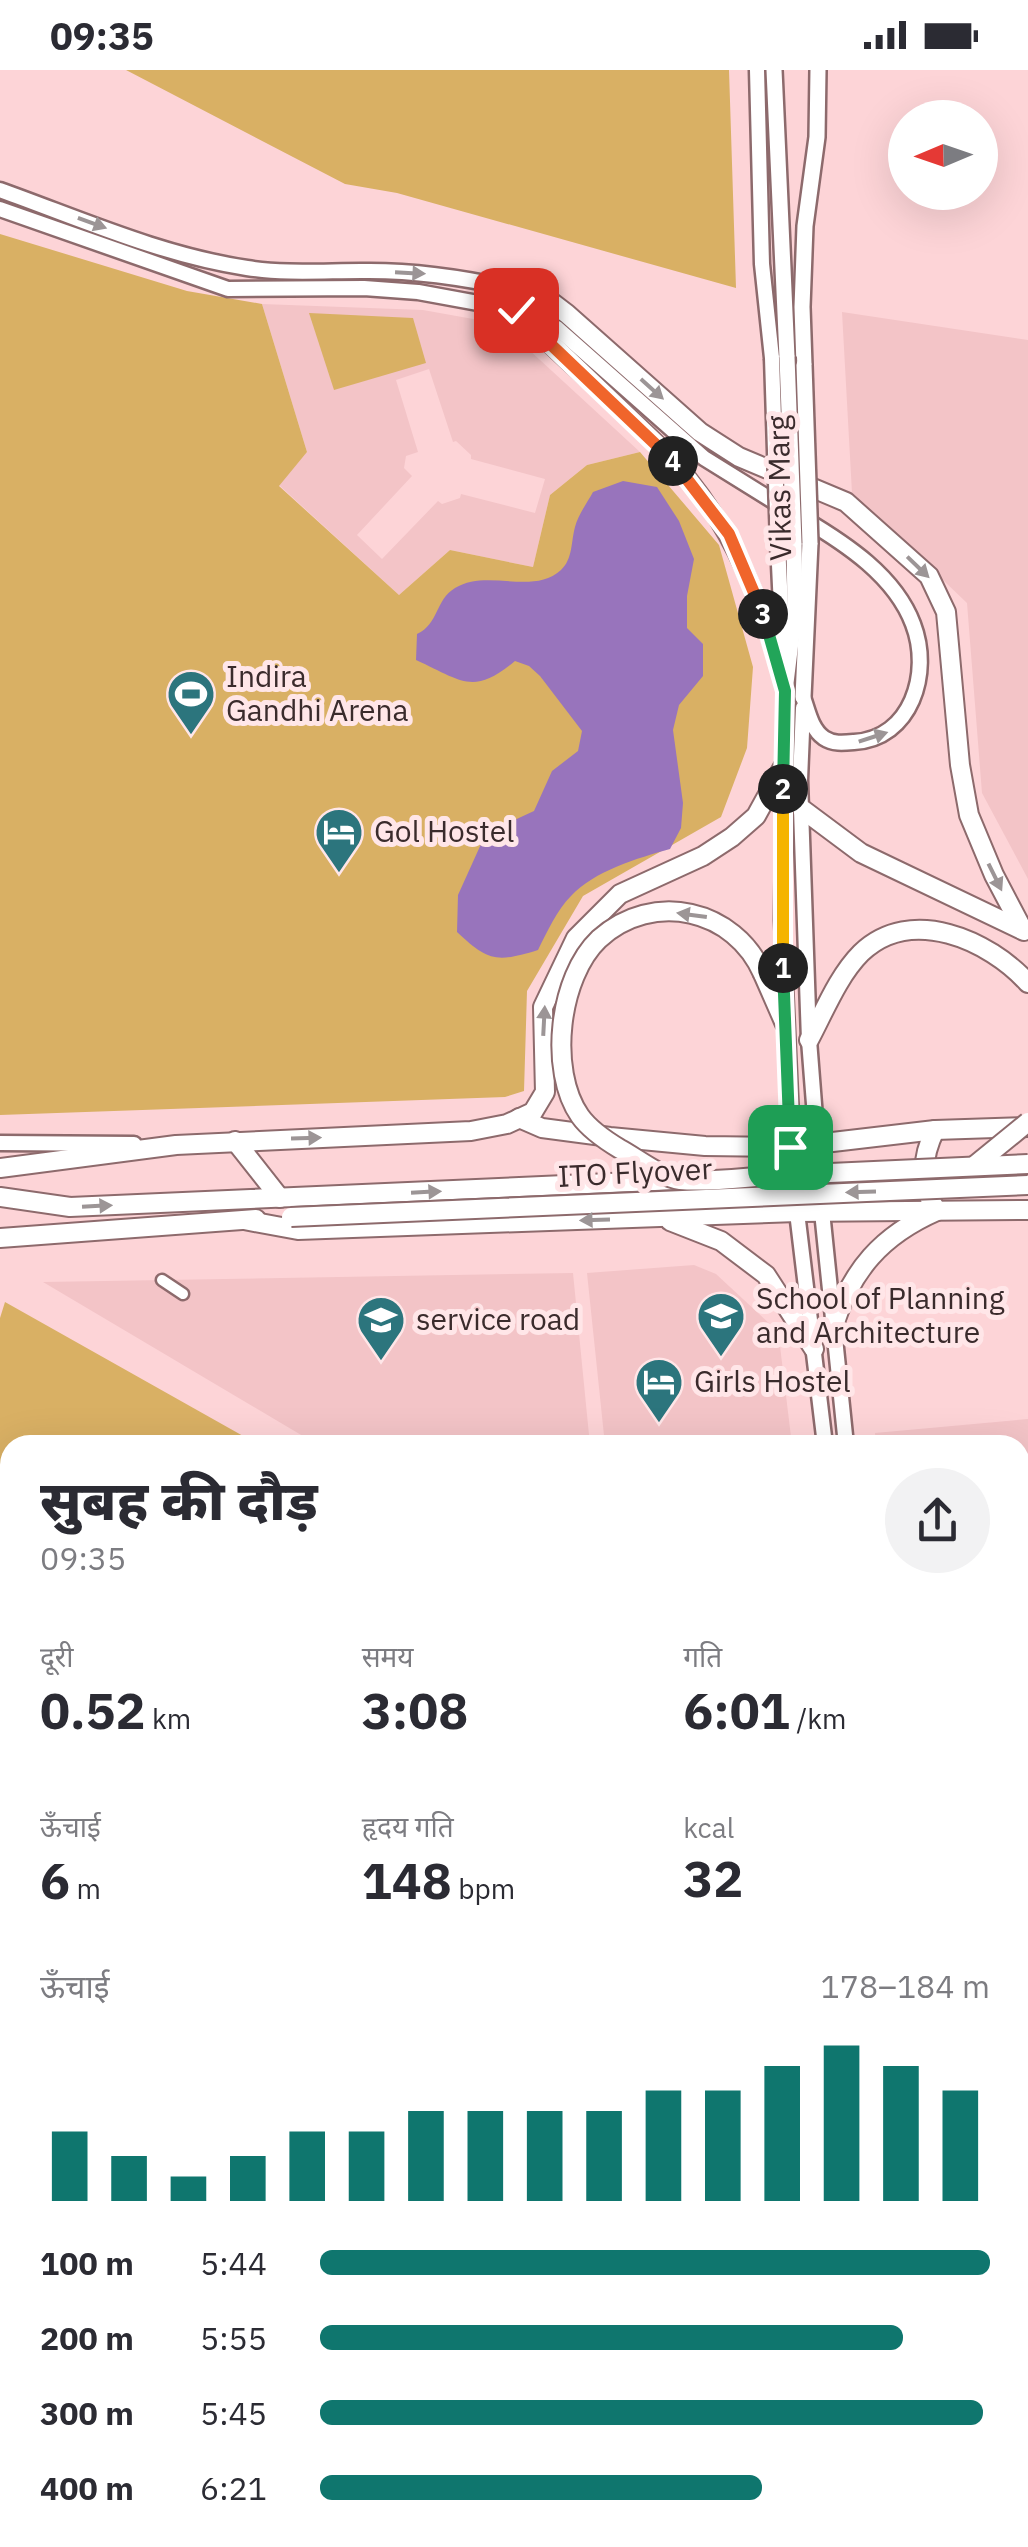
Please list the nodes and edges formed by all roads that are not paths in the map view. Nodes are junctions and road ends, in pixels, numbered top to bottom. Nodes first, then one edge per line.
1 (757, 70) edge
2 (774, 70) edge
3 (818, 70) edge
4 (0, 190) edge
5 (0, 209) edge
6 (243, 268) junction
7 (306, 273) junction
8 (474, 280) junction
9 (238, 290) junction
10 (307, 290) junction
11 (519, 290) joint
12 (470, 303) junction
13 (516, 310) junction
14 (618, 372) junction
15 (602, 392) junction
16 (794, 543) junction
17 (785, 691) junction
18 (803, 697) junction
19 (783, 767) junction
20 (802, 809) junction
21 (1025, 933) edge
22 (1028, 983) edge
23 (785, 1024) junction
24 (809, 1040) junction
25 (519, 1118) junction
26 (1028, 1125) edge
27 (935, 1130) junction
28 (235, 1141) junction
29 (0, 1144) edge
30 (176, 1144) junction
31 (818, 1145) junction
32 (790, 1147) junction
33 (1028, 1164) edge
34 (974, 1166) junction
35 (0, 1168) edge
36 (677, 1180) junction
37 (1028, 1185) edge
38 (0, 1197) edge
39 (287, 1198) junction
40 (1028, 1210) edge
41 (937, 1211) junction
42 (797, 1212) junction
43 (822, 1214) junction
44 (662, 1218) junction
45 (244, 1220) junction
46 (0, 1238) edge
47 (162, 1280) dead end
48 (183, 1294) dead end
49 (834, 1328) junction
50 (814, 1349) junction
51 (824, 1435) edge
52 (845, 1435) edge

1 - 16 main road, Vikas Marg, bridge
2 - 16 main road, Vikas Marg, bridge
3 - 16 main road, Vikas Marg, bridge
4 -> 6 main road
5 - 9 main road
6 - 7 main road
6 - 9 main road
7 -> 8 main road
7 - 10 main road
8 - 11 main road
8 - 12 main road
9 - 10 main road
10 - 12 main road
11 - 14 highway
12 - 13 main road
13 - 14 main road
13 - 15 main road
14 - 15 main road
18 -> 14 main road
14 -> 21 highway
15 - 17 main road
16 - 17 main road, Vikas Marg
16 - 18 main road, Vikas Marg
17 - 19 main road, Vikas Marg
18 - 20 main road, Vikas Marg
19 - 23 main road, Vikas Marg
25 -> 19 highway
20 - 21 highway
20 - 24 main road, Vikas Marg
22 - 24 highway
23 - 32 main road, Vikas Marg
23 -> 36 highway, bridge
24 - 31 main road, Vikas Marg
28 -> 25 highway
25 - 32 highway
26 - 27 highway
26 - 34 highway, bridge
27 - 31 highway
27 - 41 highway
28 - 30 highway
28 - 39 highway
29 - 30 main road
30 - 35 highway
31 - 32 highway
31 - 43 main road, Vikas Marg
32 - 42 main road, Vikas Marg
33 - 34 highway, ITO Flyover, bridge
34 - 36 highway, ITO Flyover, bridge
39 -> 36 highway, ITO Flyover
37 -> 45 highway, ITO Flyover, bridge
38 -> 39 highway, ITO Flyover
40 - 41 highway
41 - 43 highway
41 - 49 highway
42 - 43 highway
42 - 44 highway
42 - 50 main road, Vikas Marg
43 - 49 main road, Vikas Marg
44 -> 45 highway
44 - 50 highway
45 - 46 highway
47 - 48 street
49 - 52 main road, Vikas Marg
50 - 51 main road, Vikas Marg

